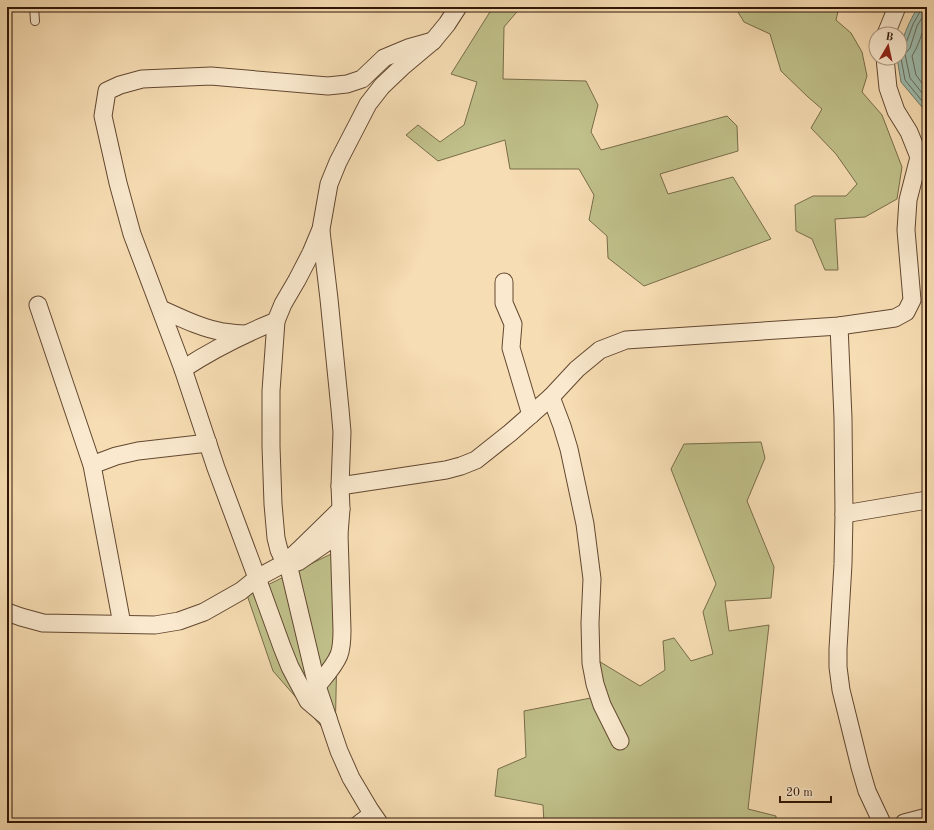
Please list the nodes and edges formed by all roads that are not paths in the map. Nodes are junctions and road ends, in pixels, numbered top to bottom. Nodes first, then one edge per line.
1 (34, 7) edge
2 (458, 7) edge
3 (897, 7) edge
4 (35, 21) dead end
5 (889, 26) edge
6 (432, 42) junction
7 (886, 66) edge
8 (321, 229) junction
9 (504, 282) dead end
10 (38, 305) dead end
11 (160, 309) junction
12 (276, 321) junction
13 (839, 326) junction
14 (245, 334) junction
15 (183, 370) junction
16 (551, 397) junction
17 (531, 415) junction
18 (208, 443) junction
19 (92, 465) junction
20 (340, 486) junction
21 (927, 500) edge
22 (341, 509) junction
23 (844, 514) junction
24 (339, 534) junction
25 (287, 566) junction
26 (257, 578) junction
27 (7, 612) edge
28 (122, 624) junction
29 (317, 686) junction
30 (328, 718) junction
31 (620, 741) dead end
32 (374, 816) edge
33 (927, 817) edge
34 (353, 823) edge
35 (882, 823) edge
36 (904, 823) edge

1 - 4 lane
2 - 6 street
3 - 5 street
6 - 8 street
6 - 11 street
7 - 13 street
8 - 12 street
8 - 20 street
9 - 17 street
10 - 19 street
11 - 14 street
11 - 15 street
12 - 14 street
12 - 25 street
13 - 16 street
13 - 23 street
14 - 15 street
15 - 18 street
16 - 17 street
16 - 31 street
17 - 20 street
18 - 19 street
18 - 26 street
19 - 28 street
20 - 22 street
21 - 23 street
22 - 24 street
22 - 25 street
23 - 35 street
24 - 25 street
24 - 29 street
25 - 26 street
25 - 29 street
26 - 28 street
26 - 30 street
27 - 28 street
29 - 30 street
30 - 32 street
32 - 34 lane
33 - 36 street

